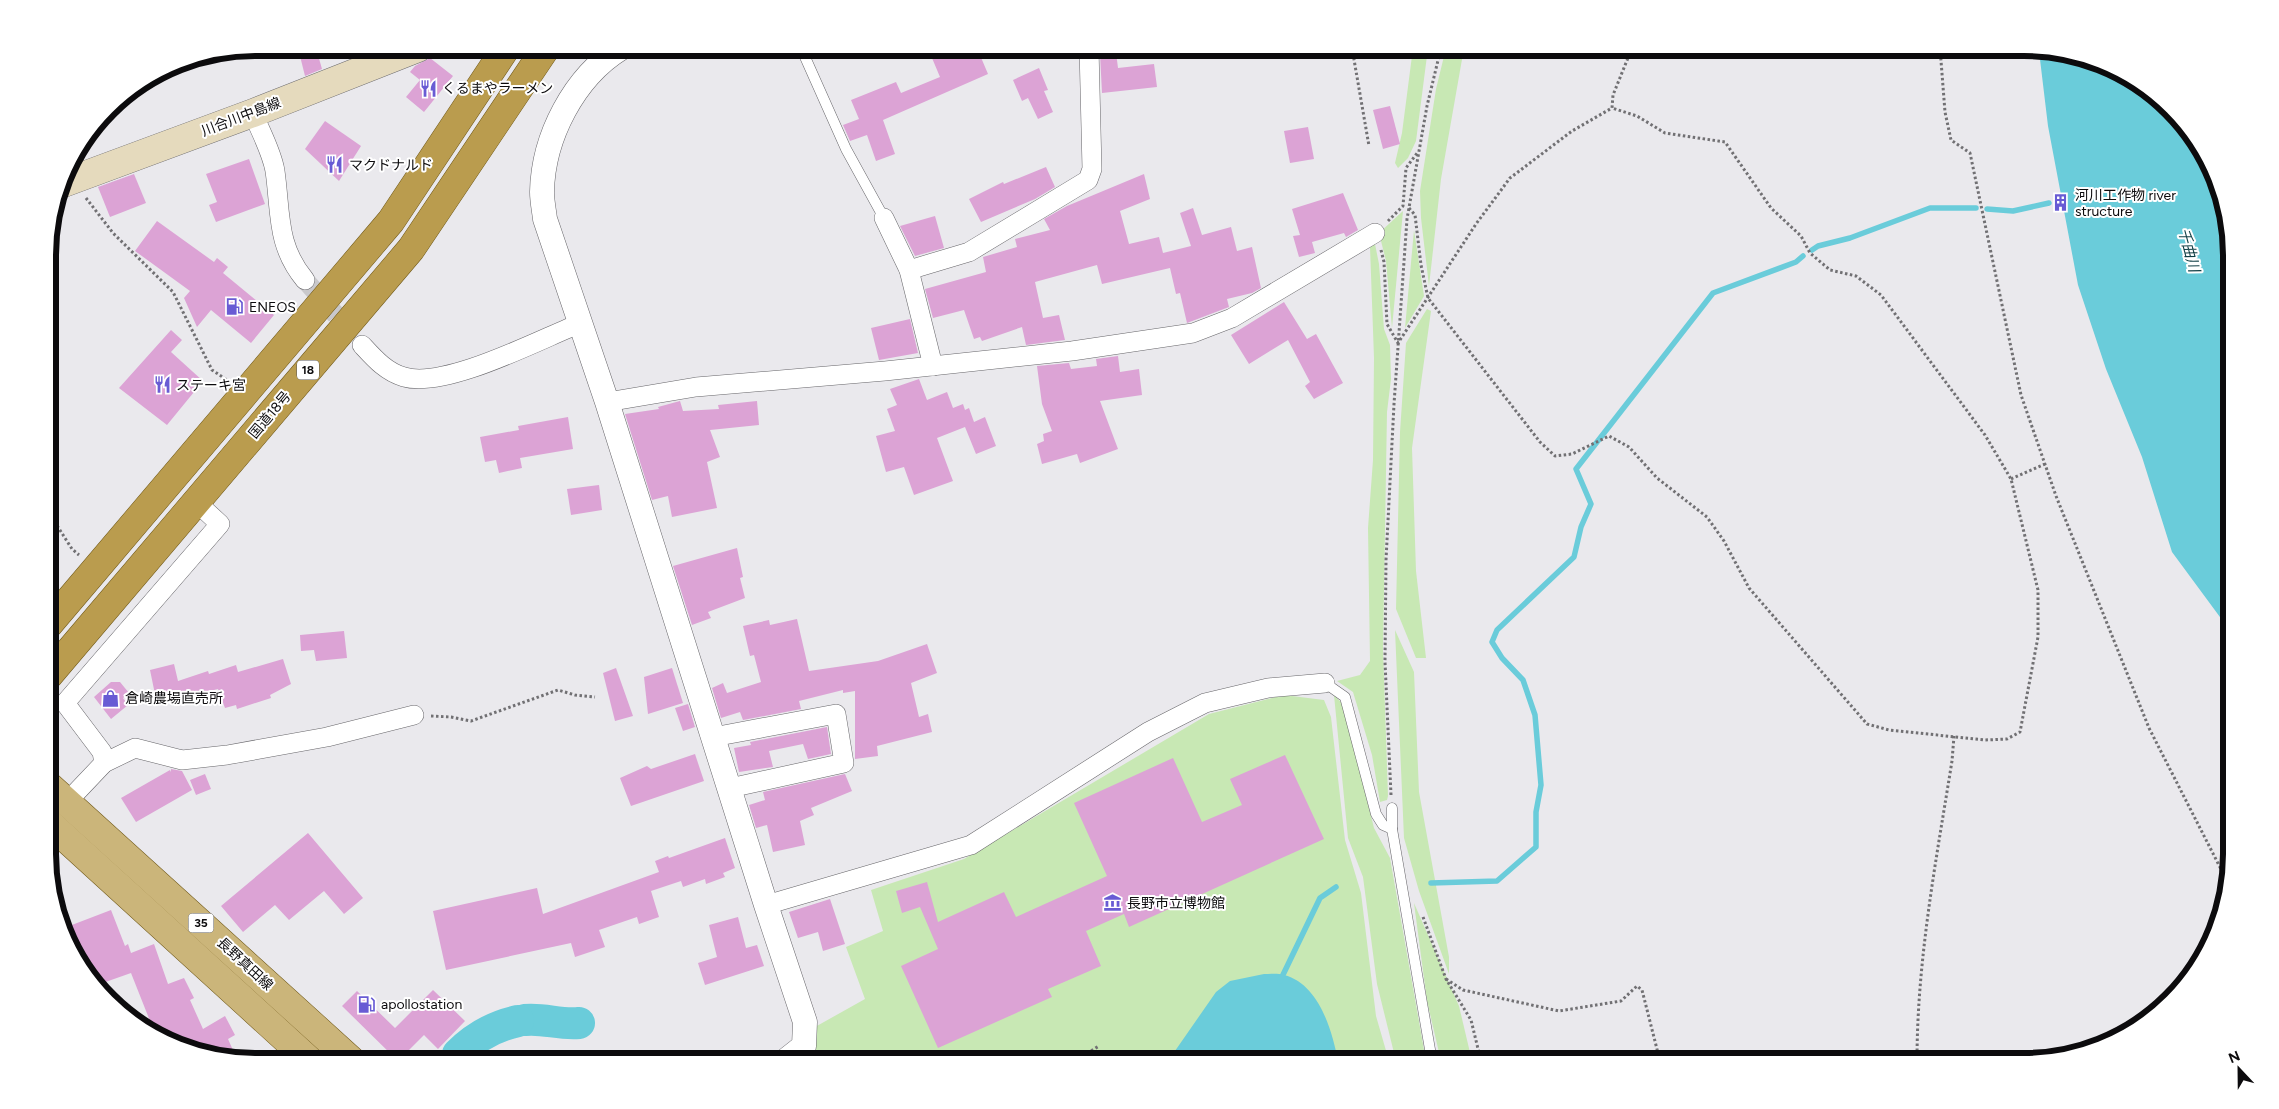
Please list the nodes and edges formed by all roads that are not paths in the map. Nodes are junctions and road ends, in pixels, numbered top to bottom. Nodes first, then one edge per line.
1 (398, 56) edge
2 (501, 56) edge
3 (541, 56) edge
4 (611, 56) edge
5 (805, 56) edge
6 (1089, 56) edge
7 (253, 113) junction
8 (72, 176) edge
9 (884, 218) joint
10 (1375, 232) dead end
11 (909, 270) junction
12 (305, 280) tunnel mouth
13 (581, 322) junction
14 (362, 345) tunnel mouth
15 (933, 366) junction
16 (607, 402) junction
17 (196, 502) junction
18 (56, 616) edge
19 (56, 667) edge
20 (1325, 683) joint
21 (414, 715) road end
22 (713, 738) junction
23 (104, 763) junction
24 (730, 788) junction
25 (58, 794) edge
26 (1392, 808) road end
27 (1392, 829) junction
28 (56, 830) edge
29 (766, 905) junction
30 (292, 1053) edge
31 (342, 1053) edge
32 (795, 1053) edge
33 (1431, 1053) edge

1 - 7 main road, 川合川中島線
2 - 18 highway, 18
3 - 17 highway, 国道18号 / 18
4 - 13 street
5 - 9 lane
6 - 11 street
7 - 8 main road, 川合川中島線
7 - 12 street
9 - 11 street
10 - 15 street
11 - 15 street
13 - 14 street
13 - 16 street
15 - 16 street
16 - 22 street
17 - 19 highway, 国道18号 / 18
17 - 23 street
20 - 27 lane
20 - 29 street
21 - 23 street
22 - 24 street
22 - 24 street
23 - 25 street
24 - 29 street
25 - 31 main road, 長野真田線 / 35
26 - 27 lane
27 - 33 lane
28 - 30 main road, 長野真田線 / 35
29 - 32 street

